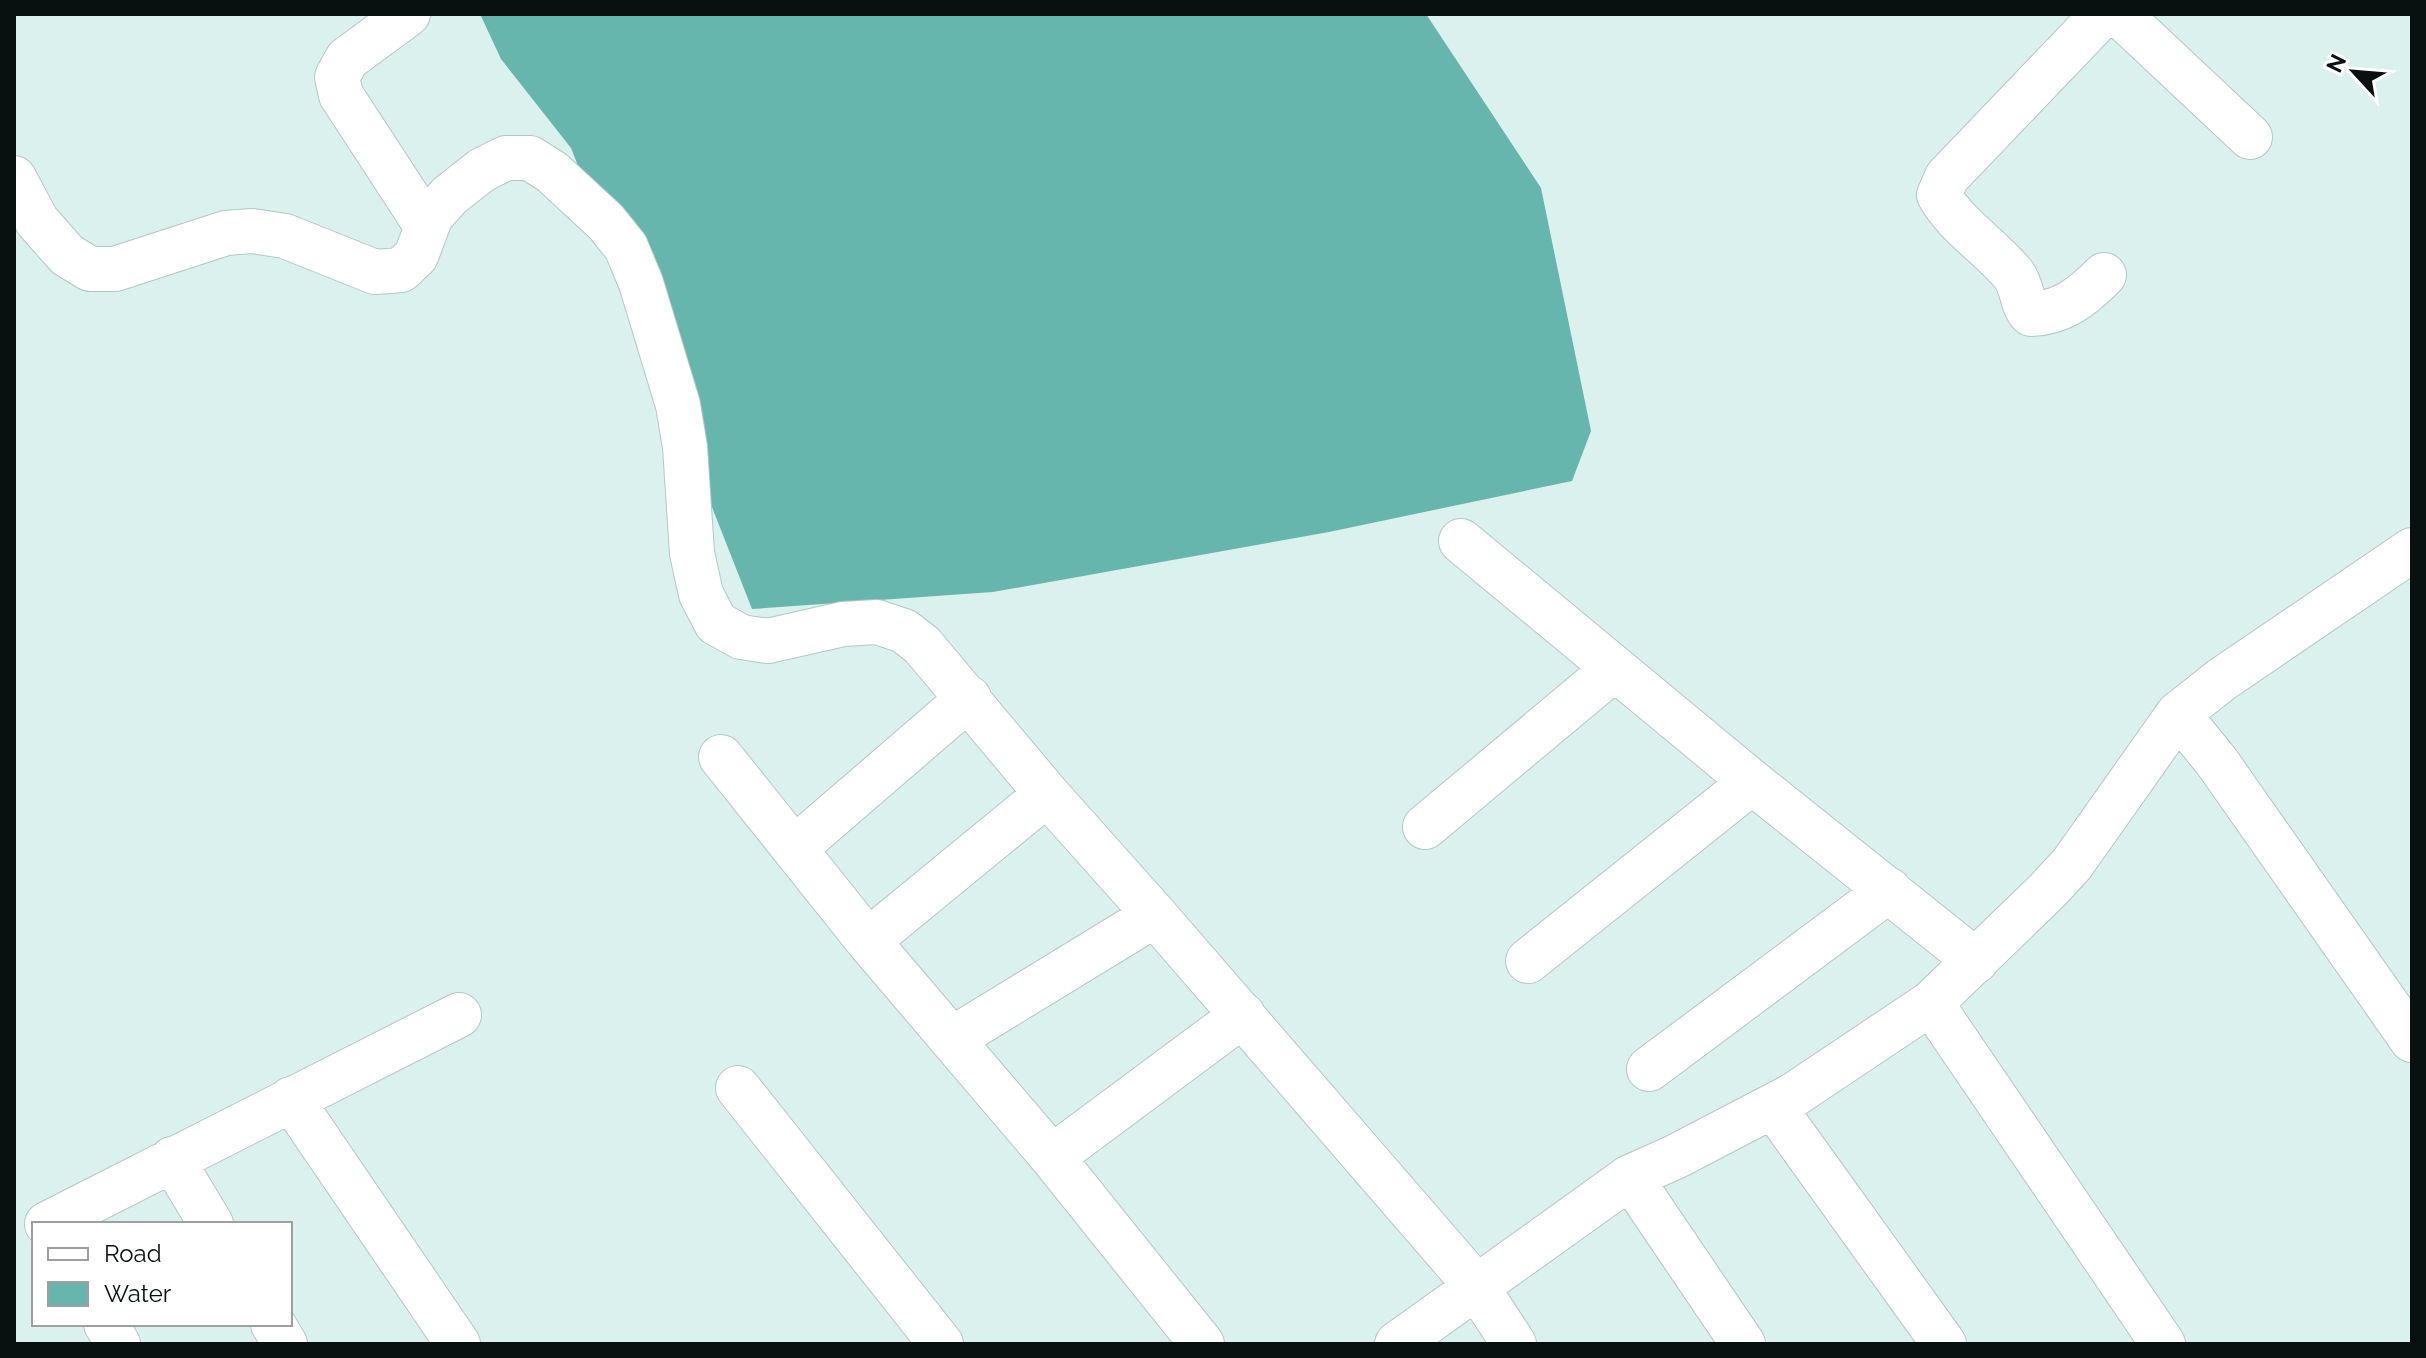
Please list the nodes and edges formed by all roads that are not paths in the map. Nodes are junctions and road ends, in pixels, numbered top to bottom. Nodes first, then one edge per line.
1 (408, 14) edge
2 (2103, 14) edge
3 (2119, 14) edge
4 (2250, 137) dead end
5 (14, 178) edge
6 (427, 227) junction
7 (2104, 275) dead end
8 (1461, 541) dead end
9 (2412, 550) edge
10 (1614, 669) junction
11 (969, 698) junction
12 (2178, 714) junction
13 (721, 757) dead end
14 (1752, 782) junction
15 (1047, 794) junction
16 (1425, 827) dead end
17 (795, 848) junction
18 (1889, 890) junction
19 (1155, 915) junction
20 (868, 941) junction
21 (1528, 961) dead end
22 (1976, 961) junction
23 (1931, 1003) junction
24 (459, 1015) dead end
25 (1243, 1015) junction
26 (952, 1039) junction
27 (2412, 1040) edge
28 (1649, 1069) dead end
29 (738, 1088) dead end
30 (291, 1099) junction
31 (1773, 1106) junction
32 (1052, 1157) junction
33 (172, 1159) junction
34 (1630, 1177) junction
35 (51, 1222) edge
36 (210, 1222) edge
37 (32, 1231) edge
38 (14, 1240) edge
39 (1476, 1286) junction
40 (107, 1326) edge
41 (274, 1326) edge
42 (118, 1344) edge
43 (285, 1344) edge
44 (458, 1344) edge
45 (941, 1344) edge
46 (1202, 1344) edge
47 (1397, 1344) edge
48 (1514, 1344) edge
49 (1743, 1344) edge
50 (1944, 1344) edge
51 (2163, 1344) edge

1 - 6 street
2 - 7 street
3 - 4 street
5 - 6 street
6 - 11 street
8 - 10 street
9 - 12 street
10 - 14 street
10 - 16 street
11 - 15 street
11 - 17 street
12 - 22 street
12 - 27 street
13 - 17 street
14 - 18 street
14 - 21 street
15 - 19 street
15 - 20 street
17 - 20 street
18 - 22 street
18 - 28 street
19 - 25 street
19 - 26 street
20 - 26 street
22 - 23 street
23 - 31 street
23 - 51 street
24 - 30 street
25 - 32 street
25 - 39 street
26 - 32 street
29 - 45 street
30 - 33 street
30 - 44 street
31 - 34 street
31 - 50 street
32 - 46 street
33 - 35 street
33 - 36 street
34 - 39 street
34 - 49 street
37 - 38 street
39 - 47 street
39 - 48 street
40 - 42 street
41 - 43 street

